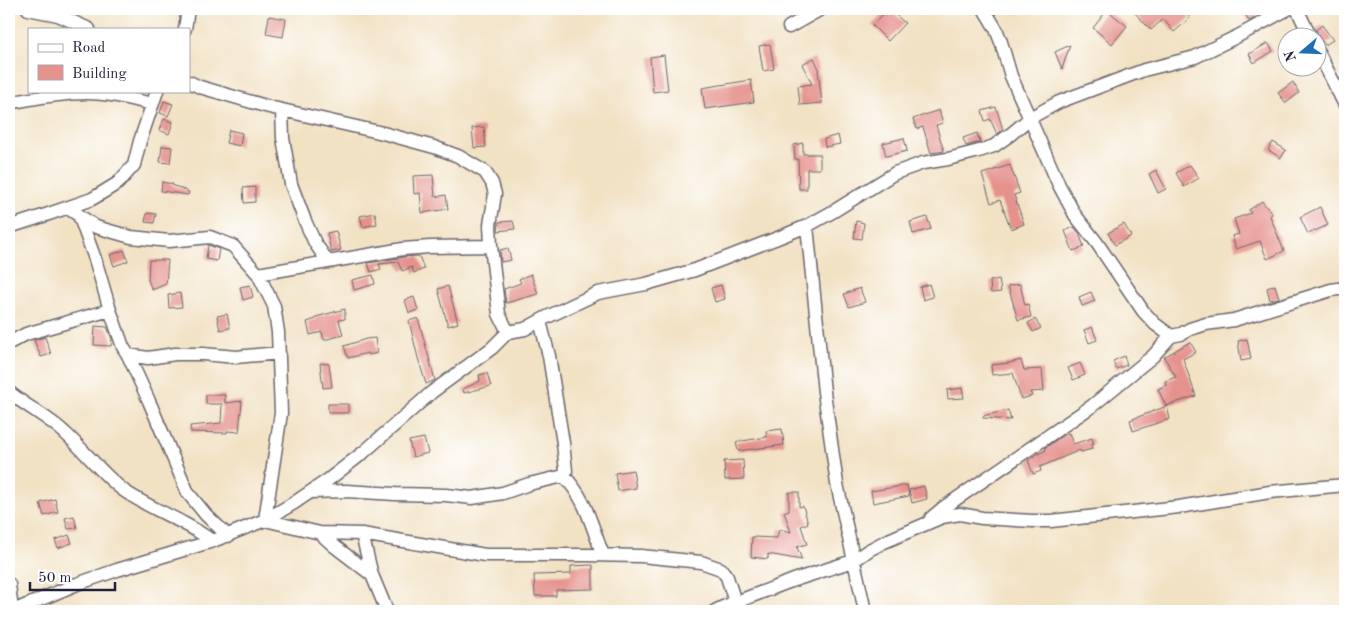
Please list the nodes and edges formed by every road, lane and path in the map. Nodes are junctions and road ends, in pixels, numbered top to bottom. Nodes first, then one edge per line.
1 (28, 9) edge
2 (188, 9) edge
3 (821, 9) edge
4 (984, 9) edge
5 (1288, 9) edge
6 (1296, 9) edge
7 (789, 27) dead end
8 (87, 28) edge
9 (184, 28) edge
10 (1306, 28) edge
11 (1326, 68) edge
12 (190, 82) edge
13 (157, 92) edge
14 (9, 103) edge
15 (152, 104) junction
16 (1345, 105) edge
17 (282, 110) junction
18 (1030, 118) junction
19 (74, 211) junction
20 (807, 226) junction
21 (9, 227) edge
22 (491, 246) junction
23 (328, 262) junction
24 (258, 274) junction
25 (1345, 288) edge
26 (110, 310) junction
27 (540, 321) junction
28 (508, 332) junction
29 (1171, 336) junction
30 (9, 343) edge
31 (279, 353) junction
32 (128, 354) junction
33 (9, 392) edge
34 (564, 476) junction
35 (1345, 485) edge
36 (310, 492) junction
37 (265, 520) junction
38 (924, 525) junction
39 (320, 533) junction
40 (362, 534) junction
41 (228, 536) junction
42 (213, 541) junction
43 (603, 555) junction
44 (853, 561) junction
45 (372, 575) junction
46 (9, 584) edge
47 (735, 602) junction
48 (12, 611) edge
49 (387, 611) edge
50 (715, 611) edge
51 (864, 611) edge

1 - 8 street
2 - 9 street
3 - 7 street
4 - 18 street
5 - 18 street
6 - 10 street
11 - 16 street
12 - 17 street
13 - 15 street
14 - 15 street
15 - 19 street
17 - 22 street
17 - 23 street
18 - 20 street
18 - 29 street
19 - 21 street
19 - 24 street
19 - 26 street
20 - 27 street
20 - 44 street
22 - 23 street
22 - 28 street
23 - 24 street
24 - 31 street
25 - 29 street
26 - 30 street
26 - 32 street
27 - 28 street
27 - 34 street
28 - 36 street
29 - 38 street
31 - 32 street
31 - 37 street
32 - 41 street
33 - 42 street
34 - 36 street
34 - 43 street
35 - 38 street
36 - 37 street
37 - 39 street
37 - 41 street
38 - 44 street
39 - 40 street
39 - 45 street
40 - 43 street
40 - 45 street
41 - 42 street
42 - 48 street
43 - 47 street
44 - 47 street
44 - 51 street
45 - 49 street
46 - 48 street
47 - 50 street

